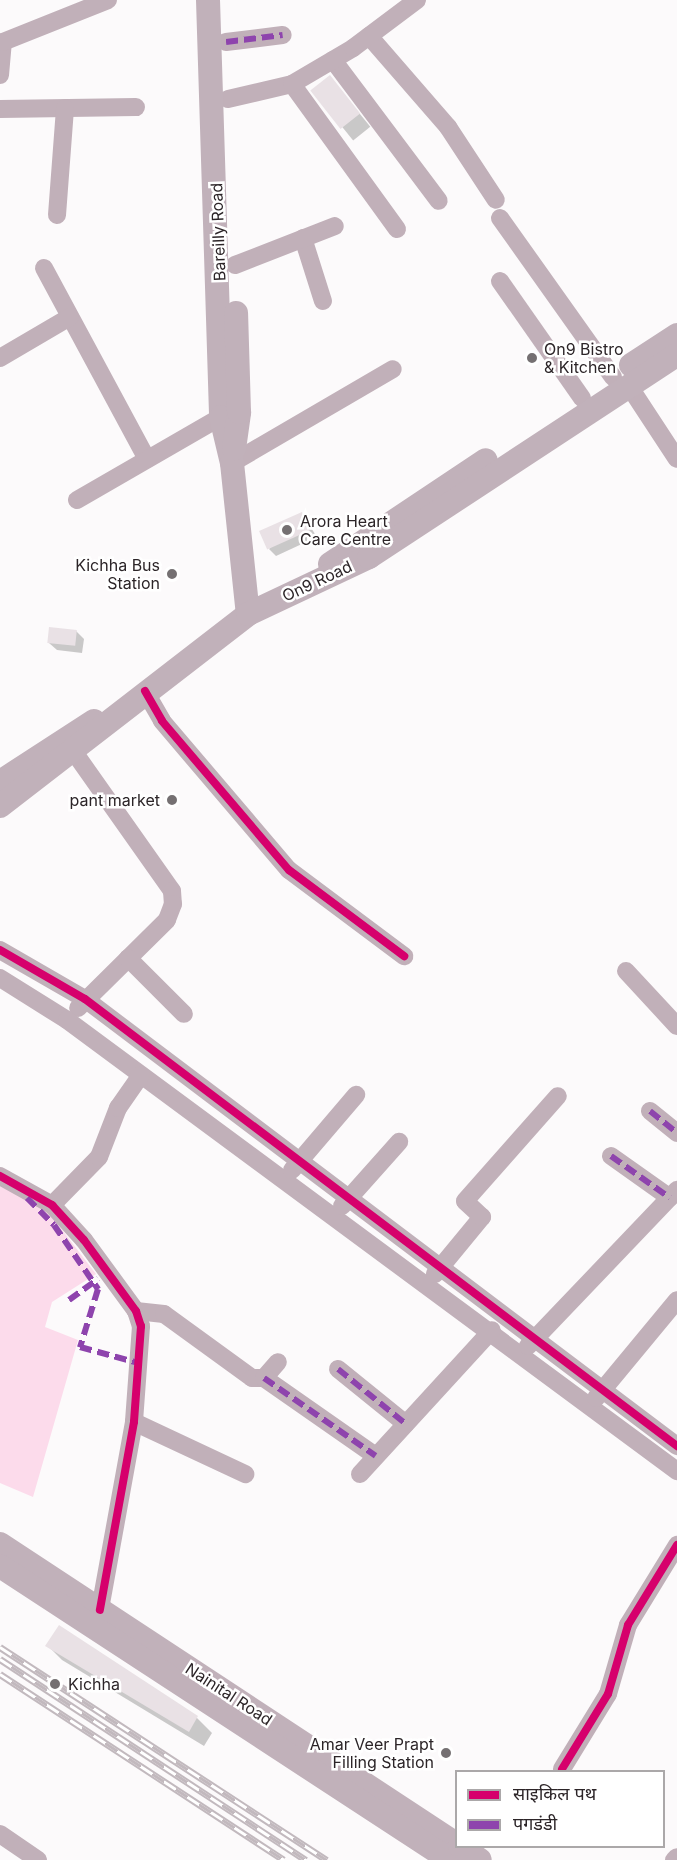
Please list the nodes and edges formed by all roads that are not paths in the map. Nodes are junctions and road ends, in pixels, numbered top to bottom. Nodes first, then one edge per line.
1 (108, 0) edge
2 (208, 0) edge
3 (224, 0) edge
4 (417, 0) edge
5 (86, 4) edge
6 (283, 35) dead end
7 (369, 36) junction
8 (226, 42) junction
9 (333, 60) junction
10 (0, 75) edge
11 (292, 84) junction
12 (228, 99) junction
13 (136, 107) dead end
14 (65, 108) junction
15 (0, 109) edge
16 (496, 200) dead end
17 (439, 201) dead end
18 (57, 215) dead end
19 (500, 218) dead end
20 (334, 226) dead end
21 (398, 229) dead end
22 (303, 238) junction
23 (235, 265) junction
24 (44, 268) dead end
25 (500, 281) dead end
26 (324, 301) dead end
27 (70, 317) junction
28 (677, 335) edge
29 (677, 355) edge
30 (0, 358) edge
31 (393, 369) dead end
32 (621, 382) junction
33 (582, 398) junction
34 (221, 417) junction
35 (147, 459) junction
36 (677, 459) edge
37 (232, 463) junction
38 (77, 500) dead end
39 (297, 588) junction
40 (248, 614) junction
41 (145, 691) junction
42 (74, 752) junction
43 (0, 782) edge
44 (0, 806) edge
45 (0, 950) edge
46 (404, 956) dead end
47 (128, 958) junction
48 (626, 971) dead end
49 (0, 978) edge
50 (85, 999) junction
51 (184, 1014) dead end
52 (67, 1020) junction
53 (677, 1026) edge
54 (141, 1075) junction
55 (356, 1095) dead end
56 (558, 1096) dead end
57 (651, 1111) dead end
58 (677, 1133) edge
59 (399, 1142) dead end
60 (611, 1155) dead end
61 (298, 1161) junction
62 (0, 1176) edge
63 (284, 1181) junction
64 (673, 1194) edge
65 (348, 1197) junction
66 (52, 1205) junction
67 (334, 1217) junction
68 (441, 1264) junction
69 (428, 1284) junction
70 (677, 1299) edge
71 (136, 1311) junction
72 (492, 1330) junction
73 (536, 1337) junction
74 (523, 1352) junction
75 (278, 1362) dead end
76 (338, 1369) dead end
77 (264, 1378) junction
78 (603, 1388) junction
79 (591, 1404) junction
80 (134, 1422) junction
81 (406, 1424) junction
82 (376, 1456) junction
83 (675, 1458) edge
84 (245, 1474) dead end
85 (360, 1474) dead end
86 (0, 1544) edge
87 (677, 1545) edge
88 (0, 1566) edge
89 (100, 1610) junction
90 (562, 1769) dead end
91 (0, 1834) edge
92 (455, 1843) edge
93 (462, 1848) edge
94 (38, 1860) edge
95 (450, 1860) edge
96 (480, 1860) edge

1 - 5 street
2 - 34 main road, Bareilly Road
3 - 8 main road, Bareilly Road
4 - 7 street
5 - 10 street
6 - 8 street
7 - 9 street
7 - 16 street
8 - 12 main road, Bareilly Road
9 - 11 street
9 - 17 street
11 - 12 street
11 - 21 street
12 - 23 main road, Bareilly Road
13 - 14 street
14 - 15 street
14 - 18 street
19 - 32 street
20 - 22 street
22 - 23 street
22 - 26 street
23 - 37 main road, Bareilly Road
24 - 27 street
25 - 33 street
27 - 30 street
27 - 35 street
28 - 32 main road
29 - 32 main road, On9 Road
31 - 37 street
32 - 33 main road
32 - 36 street
32 - 39 main road, On9 Road
33 - 39 main road
34 - 35 street
34 - 37 main road, Bareilly Road
35 - 38 street
37 - 40 main road, Bareilly Road
39 - 40 main road, On9 Road
40 - 41 main road, On9 Road
41 - 42 main road, On9 Road
41 - 43 main road
41 - 46 street
42 - 44 main road, On9 Road
42 - 47 street
45 - 50 street
47 - 50 street
47 - 51 street
48 - 53 street
49 - 52 street
50 - 52 street
50 - 61 street
52 - 54 street
54 - 63 street
54 - 66 street
55 - 61 street
56 - 68 street
57 - 58 street
59 - 65 street
60 - 64 street
61 - 63 street
61 - 65 street
62 - 66 street
63 - 67 street
64 - 73 street
65 - 67 street
65 - 68 street
66 - 71 street
67 - 69 street
68 - 69 street
68 - 73 street
69 - 72 street
70 - 78 street
71 - 77 street
71 - 80 street
72 - 74 street
72 - 81 street
73 - 74 street
73 - 78 street
74 - 79 street
75 - 77 street
76 - 81 street
77 - 82 street
78 - 79 street
78 - 83 street
79 - 83 street
80 - 84 street
80 - 89 street
81 - 82 street
82 - 85 street
86 - 89 main road, Nainital Road
87 - 90 street
88 - 95 main road, Nainital Road
89 - 92 main road, Nainital Road
91 - 94 street
93 - 96 main road, Nainital Road

